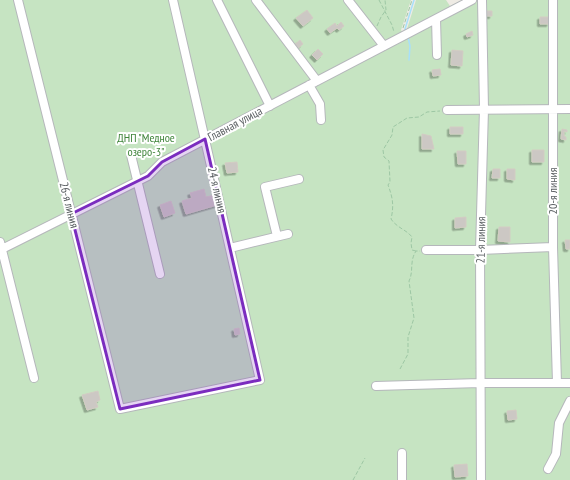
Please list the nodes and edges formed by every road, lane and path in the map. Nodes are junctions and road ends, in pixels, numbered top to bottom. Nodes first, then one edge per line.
1 (18, 0) edge
2 (173, 0) edge
3 (217, 0) edge
4 (256, 0) edge
5 (348, 0) edge
6 (379, 0) edge
7 (385, 0) edge
8 (412, 0) edge
9 (472, 0) edge
10 (482, 0) edge
11 (553, 0) edge
12 (386, 12) junction
13 (436, 19) junction
14 (403, 29) dead end
15 (374, 33) junction
16 (395, 37) dead end
17 (384, 46) junction
18 (437, 55) dead end
19 (317, 81) junction
20 (309, 85) junction
21 (270, 106) junction
22 (484, 109) junction
23 (553, 109) junction
24 (570, 109) edge
25 (447, 110) joint
26 (321, 120) dead end
27 (205, 139) junction
28 (131, 155) dead end
29 (299, 179) dead end
30 (137, 181) junction
31 (71, 214) junction
32 (288, 234) dead end
33 (276, 236) junction
34 (1, 247) edge
35 (553, 247) junction
36 (230, 248) junction
37 (426, 250) joint
38 (480, 250) junction
39 (416, 251) junction
40 (160, 274) dead end
41 (400, 369) dead end
42 (34, 378) dead end
43 (260, 380) joint
44 (480, 383) junction
45 (556, 383) junction
46 (570, 383) edge
47 (376, 386) dead end
48 (570, 400) edge
49 (402, 454) dead end
50 (365, 458) dead end
51 (548, 469) dead end
52 (353, 480) edge
53 (402, 480) edge
54 (481, 480) edge

1 - 31 street, 26-я линия
2 - 27 street, 24-я линия
3 - 21 street
4 - 19 street
5 - 15 street
6 - 12 path
7 - 12 path
8 - 14 path
9 - 13 street, Главная улица
10 - 22 street, 21-я линия
11 - 23 street, 20-я линия
12 - 15 path
12 - 16 path
13 - 17 street, Главная улица
13 - 18 street
15 - 17 street
17 - 19 street, Главная улица
19 - 20 street, Главная улица
20 - 21 street, Главная улица
20 - 26 street
21 - 27 street, Главная улица
22 - 23 street
22 - 25 street
22 - 38 street, 21-я линия
23 - 24 street
23 - 35 street, 20-я линия
25 - 39 path
27 - 30 street, Главная улица
27 - 36 street, 24-я линия
28 - 30 street
29 - 33 street
30 - 31 street, Главная улица
30 - 40 street
31 - 34 street, Главная улица
31 - 43 street, 26-я линия
32 - 33 street
33 - 36 street
34 - 42 street
35 - 38 street
35 - 45 street, 20-я линия
36 - 43 street, 24-я линия
37 - 38 street
37 - 39 path
38 - 44 street, 21-я линия
39 - 41 path
44 - 45 street
44 - 47 street
44 - 54 street, 21-я линия
45 - 46 street
48 - 51 street
49 - 53 street
50 - 52 path

